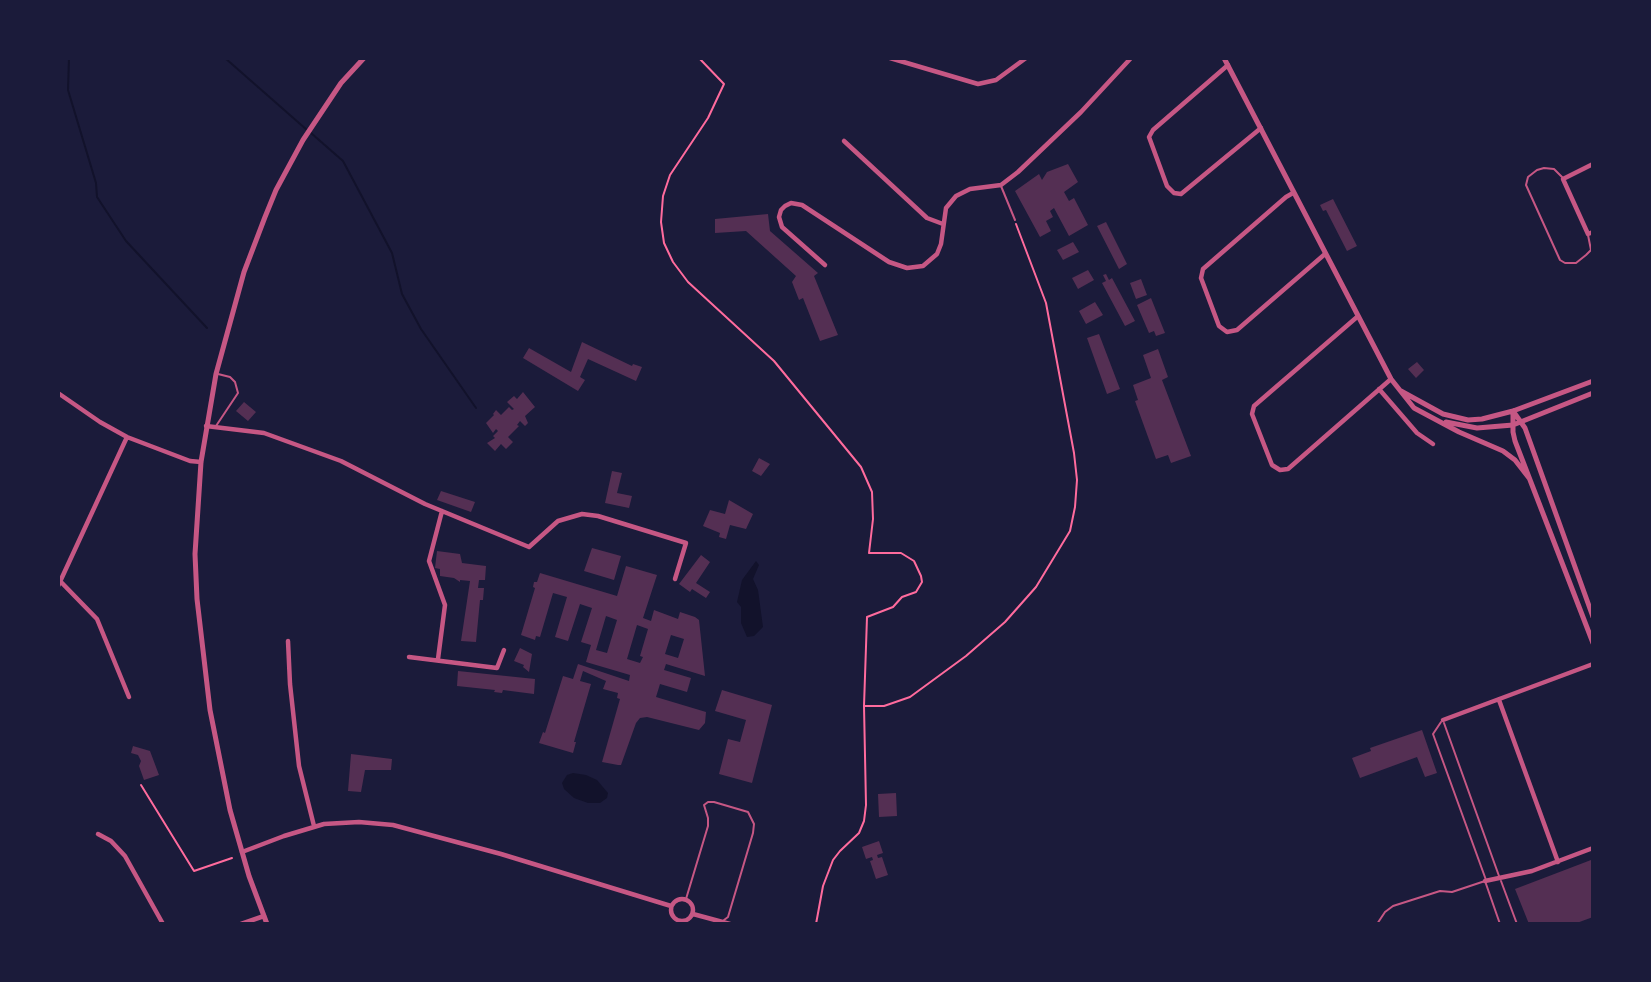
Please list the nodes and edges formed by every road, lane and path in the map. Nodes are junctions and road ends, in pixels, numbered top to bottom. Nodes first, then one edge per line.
1 (364, 58) edge
2 (699, 58) edge
3 (890, 58) edge
4 (1026, 58) edge
5 (1131, 58) edge
6 (1224, 58) edge
7 (1227, 65) junction
8 (1261, 128) junction
9 (844, 141) dead end
10 (1593, 164) edge
11 (1563, 179) junction
12 (1000, 185) junction
13 (1293, 193) junction
14 (1015, 220) joint
15 (943, 223) junction
16 (1591, 233) edge
17 (1325, 254) junction
18 (825, 265) dead end
19 (1357, 317) junction
20 (216, 374) junction
21 (1391, 379) junction
22 (1593, 381) edge
23 (1379, 389) junction
24 (1399, 389) junction
25 (58, 393) edge
26 (1593, 393) edge
27 (1513, 411) junction
28 (1436, 420) junction
29 (1522, 422) junction
30 (1513, 425) junction
31 (206, 426) junction
32 (215, 427) junction
33 (127, 437) junction
34 (1433, 444) dead end
35 (201, 462) junction
36 (1529, 478) junction
37 (442, 511) junction
38 (675, 579) dead end
39 (59, 584) edge
40 (1593, 617) edge
41 (288, 641) dead end
42 (1593, 643) edge
43 (504, 650) dead end
44 (409, 657) dead end
45 (438, 659) junction
46 (1593, 664) edge
47 (129, 697) dead end
48 (1499, 699) junction
49 (864, 706) junction
50 (1443, 720) junction
51 (141, 785) dead end
52 (314, 826) junction
53 (98, 834) dead end
54 (1593, 848) edge
55 (242, 852) junction
56 (232, 858) dead end
57 (1558, 862) junction
58 (1500, 878) junction
59 (1485, 881) junction
60 (686, 899) junction
61 (671, 906) junction
62 (693, 914) junction
63 (264, 916) junction
64 (719, 921) junction
65 (163, 924) edge
66 (241, 924) edge
67 (267, 924) edge
68 (730, 924) edge
69 (816, 924) edge
70 (1377, 924) edge
71 (1500, 924) edge
72 (1517, 924) edge

1 - 20 street
2 - 49 path
3 - 4 street
5 - 12 street
6 - 7 street
7 - 8 street
7 - 8 street
8 - 13 street
9 - 15 street
10 - 11 street
11 - 16 street
11 - 16 lane
12 - 14 lane
12 - 15 street
13 - 17 street
13 - 17 street
14 - 49 path
15 - 18 street
17 - 19 street
19 - 21 street
19 - 23 street
20 - 31 street
20 - 32 lane
21 - 23 street
21 - 24 street
22 - 27 street
23 - 34 street
24 - 27 street
24 - 28 street
25 - 33 street
26 - 29 street
27 - 29 street
27 - 30 street
28 - 30 street
28 - 36 street
29 - 30 street
29 - 40 street
30 - 36 street
31 - 32 street
31 - 35 street
32 - 37 street
33 - 35 street
33 - 39 street
35 - 55 street
36 - 42 street
37 - 38 street
37 - 45 street
39 - 47 street
41 - 52 street
43 - 45 street
44 - 45 street
46 - 48 street
48 - 50 street
48 - 57 street
49 - 69 path
50 - 58 lane
50 - 59 lane
51 - 56 path
52 - 55 street
52 - 61 street
53 - 65 street
54 - 57 street
55 - 63 street
57 - 58 street
58 - 59 street
58 - 72 lane
59 - 70 lane
59 - 71 lane
60 - 61 street
60 - 62 street
60 - 64 lane
61 - 62 street
62 - 64 street
63 - 66 street
63 - 67 street
64 - 68 street

